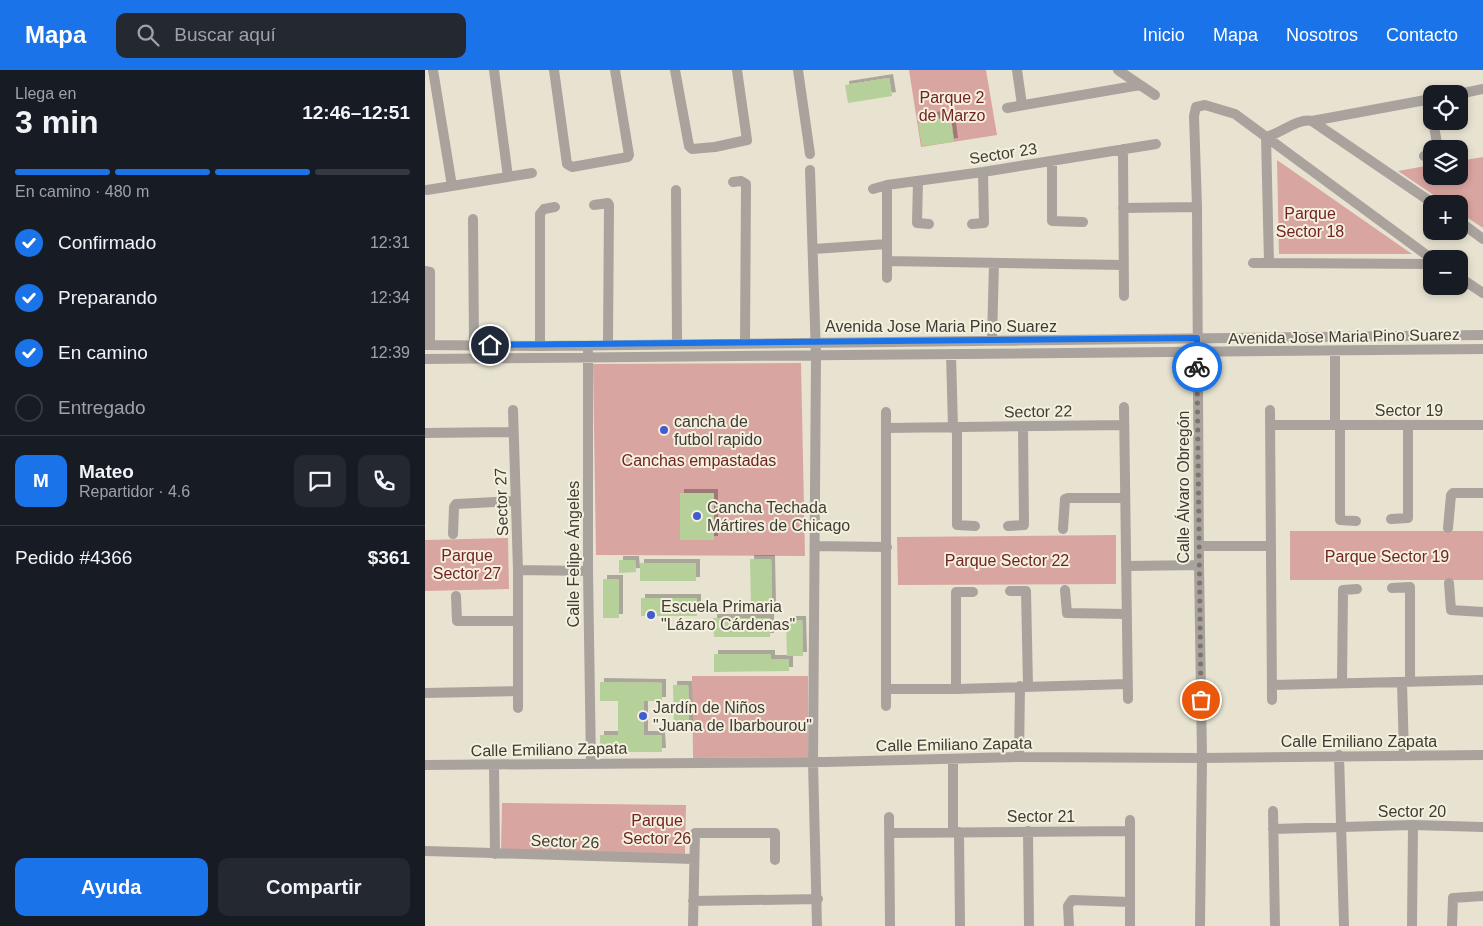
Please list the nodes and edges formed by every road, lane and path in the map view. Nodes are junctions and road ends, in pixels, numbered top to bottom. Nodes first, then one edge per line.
1 (433, 70) edge
2 (494, 70) edge
3 (554, 70) edge
4 (615, 70) edge
5 (675, 70) edge
6 (737, 70) edge
7 (798, 70) edge
8 (1017, 70) edge
9 (1118, 70) edge
10 (1140, 85) junction
11 (1483, 89) edge
12 (1468, 92) edge
13 (1155, 95) dead end
14 (1423, 101) edge
15 (1022, 105) junction
16 (1007, 108) dead end
17 (1312, 121) junction
18 (1266, 137) junction
19 (1156, 144) dead end
20 (1123, 149) junction
21 (810, 154) dead end
22 (1052, 161) junction
23 (810, 170) dead end
24 (983, 172) junction
25 (532, 173) dead end
26 (508, 177) junction
27 (918, 181) junction
28 (733, 182) dead end
29 (452, 186) junction
30 (887, 186) junction
31 (427, 190) dead end
32 (676, 190) dead end
33 (873, 190) dead end
34 (1423, 197) edge
35 (593, 205) dead end
36 (555, 207) dead end
37 (1197, 207) junction
38 (1123, 208) junction
39 (473, 219) dead end
40 (1083, 222) dead end
41 (929, 224) dead end
42 (972, 224) dead end
43 (1468, 228) edge
44 (1483, 239) edge
45 (887, 244) junction
46 (814, 249) junction
47 (1423, 252) edge
48 (887, 261) junction
49 (1253, 263) dead end
50 (1269, 263) junction
51 (994, 264) junction
52 (1423, 264) edge
53 (1123, 265) junction
54 (425, 271) edge
55 (887, 278) dead end
56 (1468, 283) edge
57 (1483, 293) edge
58 (1124, 296) dead end
59 (1458, 336) junction
60 (1483, 336) edge
61 (1197, 338) junction
62 (992, 341) junction
63 (816, 342) junction
64 (677, 343) junction
65 (745, 343) junction
66 (609, 344) junction
67 (427, 345) edge
68 (474, 345) junction
69 (588, 345) junction
70 (540, 346) junction
71 (1483, 349) edge
72 (1457, 350) junction
73 (1335, 351) junction
74 (1197, 352) junction
75 (951, 354) junction
76 (816, 356) junction
77 (588, 357) junction
78 (425, 358) edge
79 (1124, 407) dead end
80 (513, 410) dead end
81 (1270, 410) dead end
82 (887, 412) dead end
83 (1125, 425) junction
84 (1270, 425) junction
85 (1337, 425) junction
86 (1408, 425) junction
87 (1483, 425) edge
88 (1023, 426) junction
89 (887, 428) junction
90 (955, 428) junction
91 (513, 432) junction
92 (425, 433) edge
93 (1483, 492) edge
94 (1125, 498) junction
95 (515, 501) junction
96 (1391, 518) dead end
97 (1356, 521) dead end
98 (975, 526) dead end
99 (1008, 526) dead end
100 (1449, 528) dead end
101 (1063, 529) dead end
102 (453, 534) dead end
103 (815, 546) junction
104 (1199, 546) junction
105 (1271, 546) junction
106 (887, 547) junction
107 (1199, 565) junction
108 (1126, 566) junction
109 (518, 570) junction
110 (588, 570) junction
111 (1449, 583) dead end
112 (1392, 588) dead end
113 (1065, 590) dead end
114 (1357, 590) dead end
115 (1010, 591) dead end
116 (973, 592) dead end
117 (456, 596) dead end
118 (1483, 612) edge
119 (1127, 614) junction
120 (519, 621) junction
121 (1483, 680) edge
122 (1406, 682) junction
123 (1342, 683) junction
124 (1127, 684) junction
125 (1024, 686) junction
126 (1273, 686) junction
127 (886, 689) junction
128 (956, 689) junction
129 (517, 691) junction
130 (425, 693) edge
131 (1128, 699) dead end
132 (1273, 700) dead end
133 (887, 706) dead end
134 (517, 708) dead end
135 (1339, 755) junction
136 (1483, 755) edge
137 (1403, 756) junction
138 (1019, 757) junction
139 (1202, 758) junction
140 (953, 759) junction
141 (813, 762) junction
142 (591, 764) junction
143 (425, 765) edge
144 (494, 765) junction
145 (1273, 812) dead end
146 (889, 817) dead end
147 (1413, 825) junction
148 (1342, 827) junction
149 (1483, 827) edge
150 (1273, 828) junction
151 (1028, 831) junction
152 (956, 832) junction
153 (889, 833) junction
154 (425, 851) edge
155 (495, 854) junction
156 (694, 860) junction
157 (775, 860) dead end
158 (1483, 896) edge
159 (817, 899) junction
160 (693, 901) junction
161 (1130, 902) junction
162 (693, 926) edge
163 (817, 926) edge
164 (889, 926) edge
165 (960, 926) edge
166 (1029, 926) edge
167 (1069, 926) edge
168 (1130, 926) edge
169 (1201, 926) edge
170 (1275, 926) edge
171 (1344, 926) edge
172 (1412, 926) edge
173 (1452, 926) edge

1 - 29 street
2 - 26 street
3 - 4 street
5 - 6 street
7 - 21 street
8 - 15 street
9 - 10 street
10 - 13 street
10 - 15 street
11 - 12 street
14 - 17 street
15 - 16 street
17 - 18 street
17 - 34 street
18 - 37 street, Calle Álvaro Obregón
18 - 47 street
18 - 50 street
19 - 20 street, Sector 23
20 - 22 street, Sector 23
20 - 38 street
22 - 24 street, Sector 23
22 - 40 street
23 - 46 street
24 - 27 street, Sector 23
24 - 42 street
25 - 26 street
26 - 29 street
27 - 30 street, Sector 23
27 - 41 street
28 - 65 street
29 - 31 street
30 - 33 street, Sector 23
30 - 45 street
32 - 64 street
35 - 66 street
36 - 70 street
37 - 38 street
37 - 61 street, Calle Álvaro Obregón
38 - 53 street
39 - 68 street
43 - 44 street
45 - 46 street
45 - 48 street
46 - 63 street
48 - 51 street
48 - 55 street
49 - 50 street
50 - 52 street
51 - 53 street
51 - 62 street
53 - 58 street
54 - 67 street
56 - 57 street
59 - 60 street, Avenida Jose Maria Pino Suarez
59 - 61 street, Avenida Jose Maria Pino Suarez
59 - 72 street
61 - 62 street, Avenida Jose Maria Pino Suarez
61 - 74 street, Calle Álvaro Obregón
62 - 63 street, Avenida Jose Maria Pino Suarez
63 - 65 street, Avenida Jose Maria Pino Suarez
63 - 76 street
64 - 65 street, Avenida Jose Maria Pino Suarez
64 - 66 street, Avenida Jose Maria Pino Suarez
66 - 69 street, Avenida Jose Maria Pino Suarez
67 - 68 street, Avenida Jose Maria Pino Suarez
68 - 70 street, Avenida Jose Maria Pino Suarez
69 - 70 street, Avenida Jose Maria Pino Suarez
69 - 77 street, Calle Felipe Ángeles
71 - 72 street, Avenida Jose Maria Pino Suarez
72 - 73 street, Avenida Jose Maria Pino Suarez
73 - 74 street, Avenida Jose Maria Pino Suarez
73 - 85 street
74 - 75 street, Avenida Jose Maria Pino Suarez
74 - 104 street, Calle Álvaro Obregón
75 - 76 street, Avenida Jose Maria Pino Suarez
75 - 90 street
76 - 77 street, Avenida Jose Maria Pino Suarez
76 - 103 street
77 - 78 street, Avenida Jose Maria Pino Suarez
77 - 110 street, Calle Felipe Ángeles
79 - 83 street
80 - 91 street, Sector 27
81 - 84 street
82 - 89 street
83 - 88 street, Sector 22
83 - 94 street
84 - 85 street, Sector 19
84 - 105 street
85 - 86 street, Sector 19
85 - 97 street
86 - 87 street, Sector 19
86 - 96 street
88 - 90 street, Sector 22
88 - 99 street
89 - 90 street, Sector 22
89 - 106 street
90 - 98 street
91 - 92 street
91 - 95 street, Sector 27
93 - 100 street
94 - 101 street
94 - 108 street
95 - 102 street
95 - 109 street, Sector 27
103 - 106 street
103 - 141 street
104 - 105 street
104 - 107 street, Calle Álvaro Obregón
105 - 126 street
106 - 127 street
107 - 108 street
107 - 139 street, Calle Álvaro Obregón
108 - 119 street
109 - 110 street
109 - 120 street, Sector 27
110 - 142 street, Calle Felipe Ángeles
111 - 118 street
112 - 122 street
113 - 119 street
114 - 123 street
115 - 125 street
116 - 128 street
117 - 120 street
119 - 124 street
120 - 129 street, Sector 27
121 - 122 street
122 - 123 street
122 - 137 street
123 - 126 street
124 - 125 street
124 - 131 street
125 - 128 street
125 - 138 street
126 - 132 street
127 - 128 street
127 - 133 street
129 - 130 street
129 - 134 street, Sector 27
135 - 137 street, Calle Emiliano Zapata
135 - 139 street, Calle Emiliano Zapata
135 - 148 street
136 - 137 street, Calle Emiliano Zapata
138 - 139 street, Calle Emiliano Zapata
138 - 140 street, Calle Emiliano Zapata
139 - 169 street, Calle Álvaro Obregón
140 - 141 street, Calle Emiliano Zapata
140 - 152 street
141 - 142 street, Calle Emiliano Zapata
141 - 159 street
142 - 144 street, Calle Emiliano Zapata
143 - 144 street, Calle Emiliano Zapata
144 - 155 street
145 - 150 street
146 - 153 street
147 - 148 street, Sector 20
147 - 149 street, Sector 20
147 - 172 street
148 - 150 street, Sector 20
148 - 171 street
150 - 170 street
151 - 152 street, Sector 21
151 - 161 street, Sector 21
151 - 166 street
152 - 153 street, Sector 21
152 - 165 street
153 - 164 street
154 - 155 street, Sector 26
155 - 156 street, Sector 26
156 - 157 street
156 - 160 street
158 - 173 street
159 - 160 street
159 - 163 street
160 - 162 street
161 - 167 street
161 - 168 street, Sector 21

